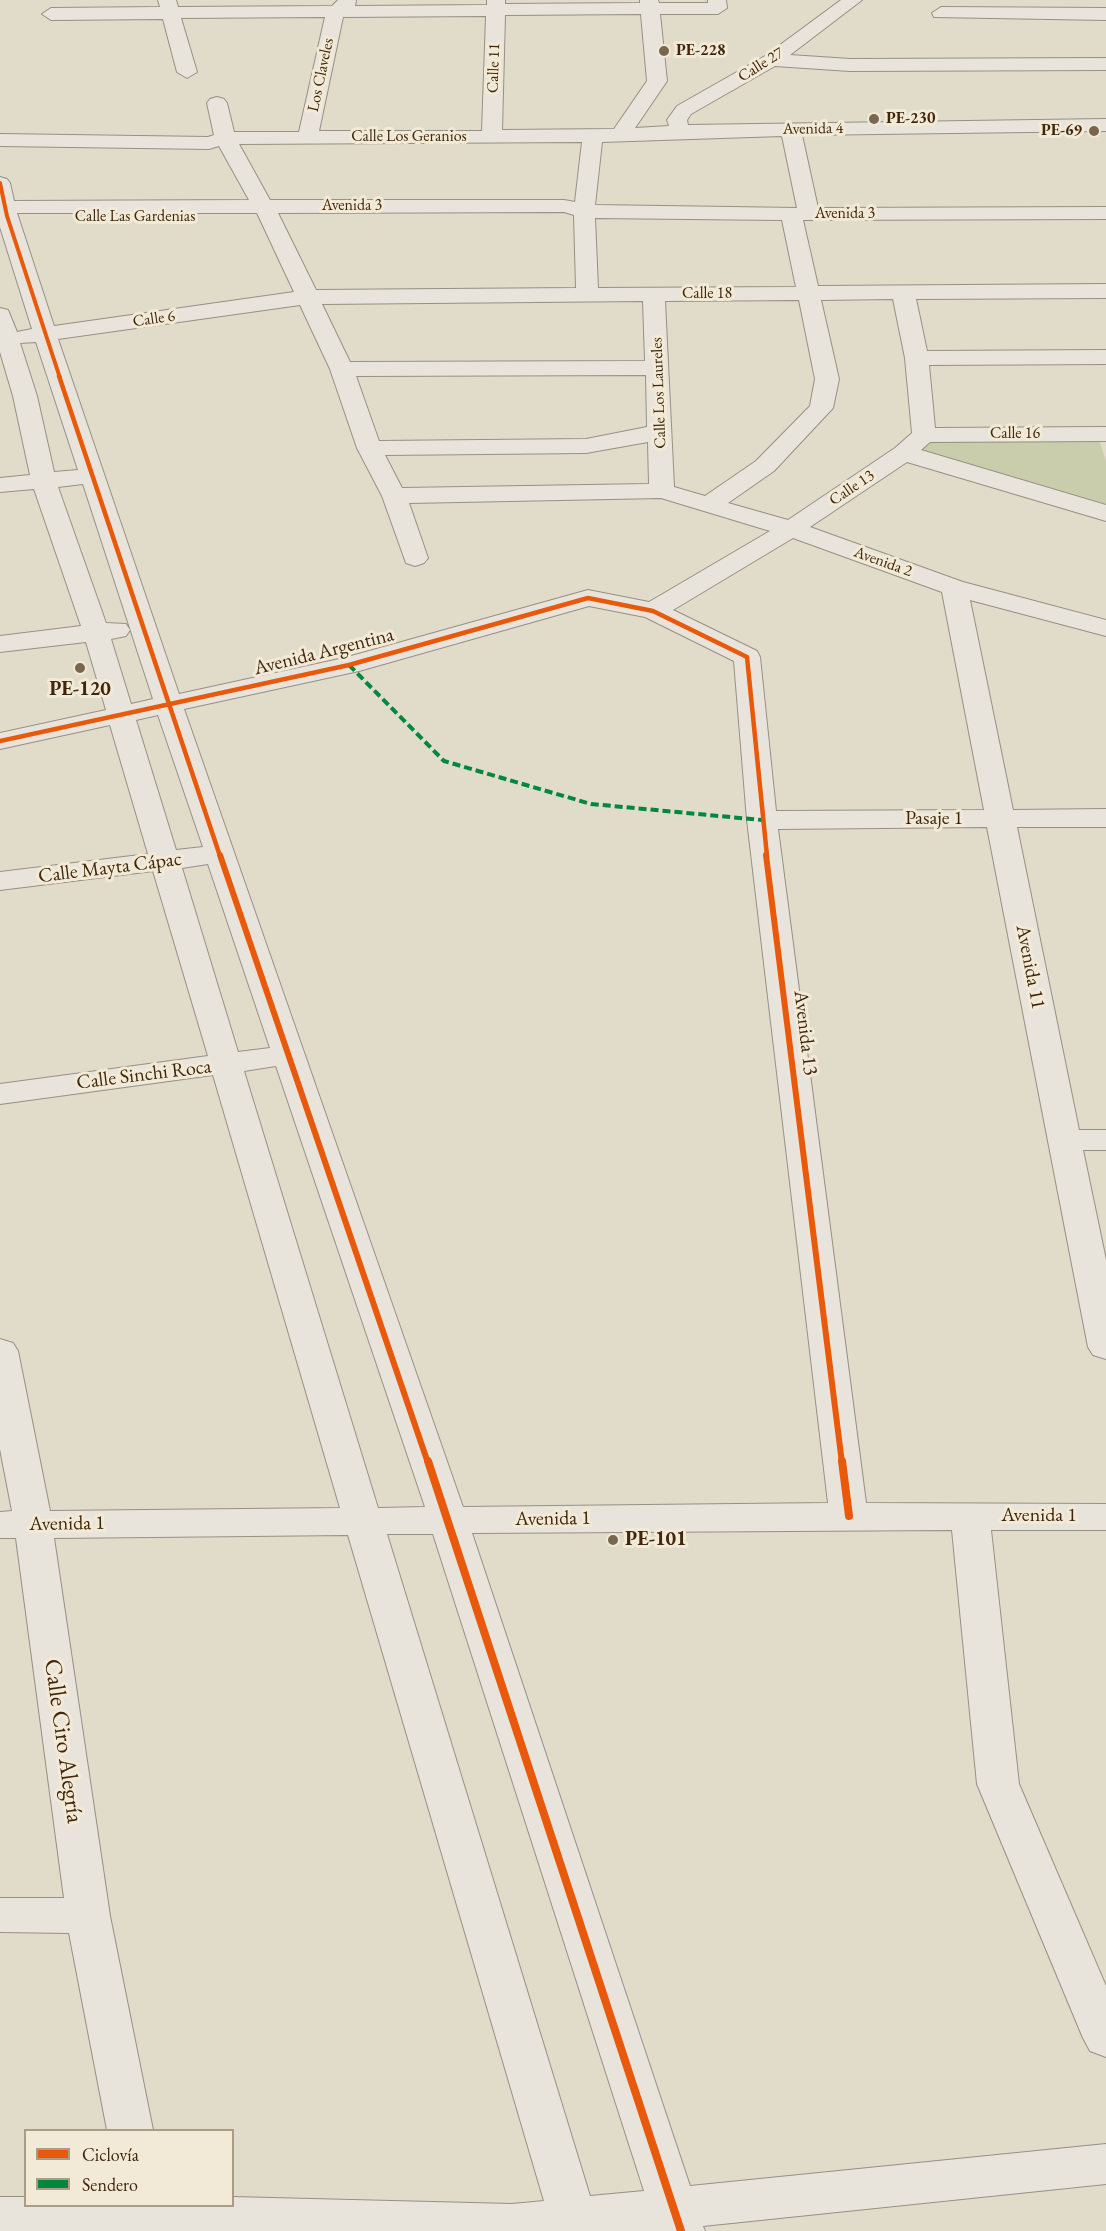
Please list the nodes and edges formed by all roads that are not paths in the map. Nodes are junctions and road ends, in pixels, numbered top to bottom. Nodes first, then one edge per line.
1 (853, 0) edge
2 (1102, 0) edge
3 (336, 4) edge
4 (718, 4) edge
5 (496, 5) edge
6 (649, 5) edge
7 (169, 7) edge
8 (940, 13) dead end
9 (1106, 13) edge
10 (51, 14) dead end
11 (772, 60) junction
12 (1106, 64) edge
13 (187, 72) dead end
14 (216, 103) dead end
15 (1106, 124) edge
16 (791, 130) junction
17 (680, 131) junction
18 (0, 132) edge
19 (620, 134) junction
20 (492, 136) junction
21 (593, 136) junction
22 (308, 137) junction
23 (225, 138) junction
24 (0, 140) edge
25 (3, 206) edge
26 (584, 211) junction
27 (266, 212) junction
28 (1106, 213) edge
29 (800, 214) junction
30 (1106, 291) edge
31 (903, 292) junction
32 (806, 293) junction
33 (654, 294) junction
34 (587, 295) junction
35 (308, 297) junction
36 (2, 331) edge
37 (45, 334) junction
38 (1106, 357) edge
39 (917, 358) junction
40 (658, 368) junction
41 (342, 369) junction
42 (660, 432) junction
43 (1102, 434) edge
44 (924, 435) junction
45 (369, 448) junction
46 (904, 453) junction
47 (1106, 461) edge
48 (94, 476) junction
49 (43, 480) junction
50 (0, 485) edge
51 (662, 491) junction
52 (394, 495) junction
53 (710, 504) junction
54 (1106, 513) edge
55 (791, 529) junction
56 (415, 558) dead end
57 (954, 588) junction
58 (653, 611) junction
59 (144, 627) junction
60 (1106, 628) edge
61 (96, 632) junction
62 (0, 644) edge
63 (169, 706) junction
64 (121, 717) junction
65 (0, 741) edge
66 (1106, 818) edge
67 (1000, 819) junction
68 (762, 820) junction
69 (220, 854) junction
70 (163, 862) junction
71 (0, 881) edge
72 (289, 1055) junction
73 (225, 1065) junction
74 (0, 1094) edge
75 (1065, 1140) junction
76 (1106, 1140) edge
77 (1106, 1347) edge
78 (0, 1352) edge
79 (849, 1516) junction
80 (970, 1516) junction
81 (1106, 1517) edge
82 (448, 1520) junction
83 (362, 1521) junction
84 (16, 1525) edge
85 (0, 1915) edge
86 (88, 1916) junction
87 (1106, 2038) edge
88 (130, 2129) edge
89 (1106, 2164) edge
90 (148, 2217) edge
91 (0, 2218) edge
92 (677, 2220) edge
93 (575, 2225) edge

1 - 11 street, Calle 27
2 - 9 street
3 - 5 street
3 - 7 street
3 - 22 street, Los Claveles
4 - 6 street
5 - 6 street
5 - 20 street, Calle 11
6 - 19 street
7 - 10 street
7 - 13 street
8 - 9 street
11 - 12 street
11 - 17 street, Calle 27
14 - 23 street
15 - 16 street, Avenida 4
16 - 17 street, Avenida 4
16 - 29 street
17 - 19 street, Avenida 4
18 - 23 street, Calle Los Geranios
19 - 21 street, Avenida 4
20 - 21 street, Calle Los Geranios
20 - 22 street, Calle Los Geranios
21 - 26 street
22 - 23 street, Calle Los Geranios
23 - 24 street, Calle Los Geranios
23 - 27 street
25 - 27 street, Calle Las Gardenias
25 - 37 street
26 - 27 street, Avenida 3
26 - 29 street, Avenida 3
26 - 34 street
27 - 35 street
28 - 29 street, Avenida 3
29 - 32 street
30 - 31 street, Calle 18
31 - 32 street, Calle 18
31 - 39 street
32 - 33 street, Calle 18
32 - 53 street
33 - 34 street, Calle 18
33 - 40 street, Calle Los Laureles
34 - 35 street, Calle 18
35 - 37 street, Calle 6
35 - 41 street
36 - 37 street, Calle 6
36 - 49 street
37 - 48 street
38 - 39 street
39 - 44 street
40 - 41 street
40 - 42 street, Calle Los Laureles
41 - 45 street
42 - 45 street
42 - 51 street, Calle Los Laureles
43 - 44 street, Calle 16
43 - 47 street
44 - 46 street, Calle 13
45 - 52 street
46 - 54 street
46 - 55 street, Calle 13
48 - 49 street
48 - 59 street
49 - 50 street
49 - 61 street
51 - 52 street, Avenida 2
51 - 53 street, Avenida 2
52 - 56 street
53 - 55 street, Avenida 2
55 - 57 street, Avenida 2
55 - 58 street, Calle 13
57 - 60 street, Avenida 2
57 - 67 street, Avenida 11
58 - 63 street, Avenida Argentina
58 - 68 street, Avenida 13
59 - 61 street
59 - 63 street
61 - 62 street
61 - 64 street
63 - 64 street, Avenida Argentina
63 - 69 street
64 - 65 street, Avenida Argentina
64 - 70 street
66 - 67 street, Pasaje 1
67 - 68 street, Pasaje 1
67 - 75 street, Avenida 11
68 - 79 street, Avenida 13
69 - 70 street, Calle Mayta Cápac
69 - 72 street
70 - 71 street, Calle Mayta Cápac
70 - 73 street
72 - 73 street, Calle Sinchi Roca
72 - 82 street
73 - 74 street, Calle Sinchi Roca
73 - 83 street
75 - 76 street
75 - 77 street, Avenida 11
78 - 84 street, Calle Ciro Alegría
79 - 80 street, Avenida 1
79 - 82 street, Avenida 1
80 - 81 street, Avenida 1
80 - 87 street
82 - 83 street, Avenida 1
82 - 92 street
83 - 84 street, Avenida 1
83 - 93 street
84 - 86 street, Calle Ciro Alegría
85 - 86 street
86 - 88 street, Calle Ciro Alegría
89 - 92 street
90 - 91 street
90 - 93 street
92 - 93 street

